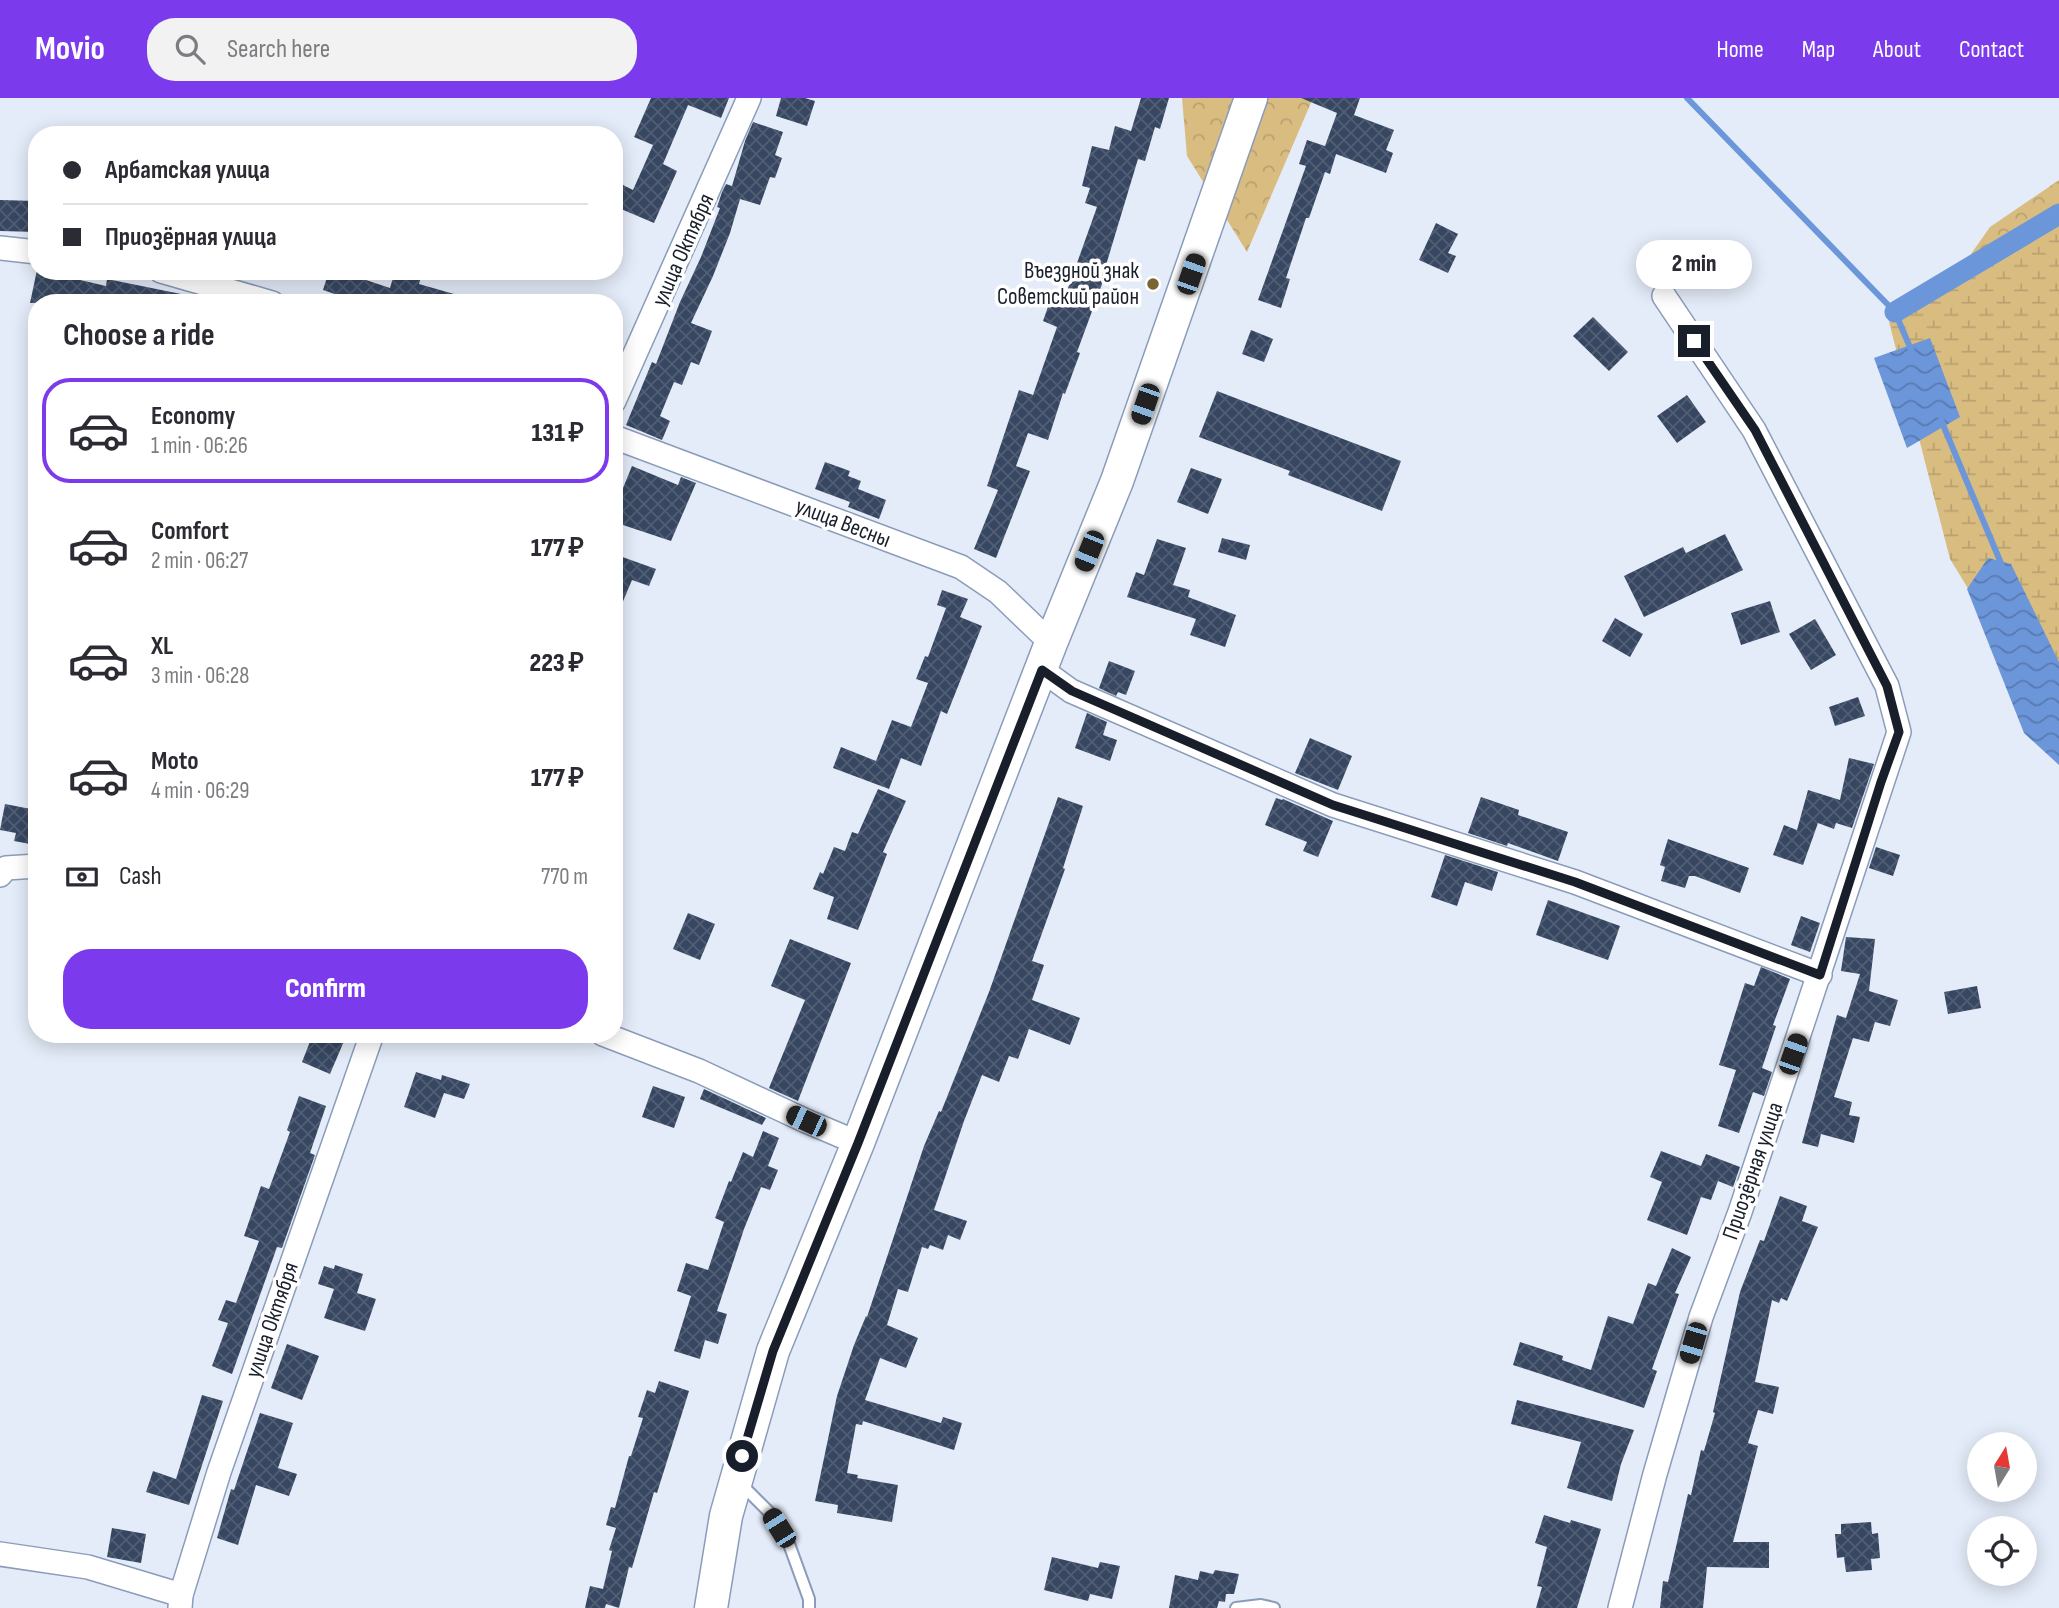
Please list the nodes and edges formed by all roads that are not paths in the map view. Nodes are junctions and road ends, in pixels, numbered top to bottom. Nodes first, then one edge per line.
1 (749, 98) edge
2 (1251, 98) edge
3 (0, 248) edge
4 (28, 251) edge
5 (192, 280) edge
6 (241, 294) edge
7 (1664, 296) dead end
8 (623, 381) edge
9 (623, 440) edge
10 (1047, 657) junction
11 (28, 867) edge
12 (0, 875) edge
13 (1820, 975) junction
14 (623, 1042) edge
15 (369, 1043) edge
16 (858, 1143) junction
17 (736, 1478) junction
18 (0, 1554) edge
19 (181, 1602) edge
20 (710, 1608) edge
21 (809, 1608) edge
22 (1236, 1608) edge
23 (1274, 1608) edge
24 (1620, 1608) edge

1 - 8 street, улица Октября
2 - 10 main road
3 - 4 street
5 - 6 street
7 - 13 street, Приозёрная улица
9 - 10 street, улица Весны
10 - 13 street, улица Весны
10 - 16 main road
11 - 12 street
13 - 24 street, Приозёрная улица
14 - 16 street
15 - 19 street, улица Октября
16 - 17 main road
17 - 20 main road
17 - 21 lane
18 - 19 street
22 - 23 lane

